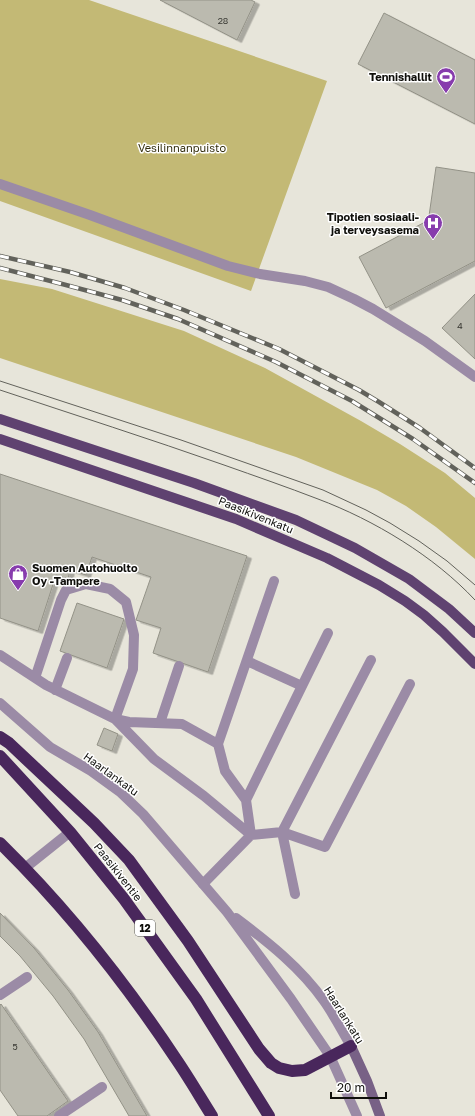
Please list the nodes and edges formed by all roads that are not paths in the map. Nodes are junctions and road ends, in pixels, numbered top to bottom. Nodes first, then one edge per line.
1 (0, 184) edge
2 (475, 377) edge
3 (0, 419) edge
4 (0, 439) edge
5 (274, 581) dead end
6 (328, 633) dead end
7 (475, 633) edge
8 (0, 655) edge
9 (66, 658) dead end
10 (371, 660) dead end
11 (247, 661) junction
12 (475, 664) edge
13 (179, 666) dead end
14 (35, 678) junction
15 (410, 684) dead end
16 (302, 686) junction
17 (55, 690) junction
18 (0, 703) edge
19 (115, 719) junction
20 (160, 723) junction
21 (0, 737) edge
22 (218, 744) junction
23 (0, 756) edge
24 (246, 800) junction
25 (70, 832) junction
26 (282, 832) junction
27 (251, 835) junction
28 (0, 842) edge
29 (25, 868) junction
30 (203, 884) junction
31 (295, 894) dead end
32 (228, 912) junction
33 (27, 977) dead end
34 (0, 995) edge
35 (351, 1046) junction
36 (330, 1056) junction
37 (102, 1087) dead end
38 (59, 1116) edge
39 (212, 1116) edge
40 (269, 1116) edge
41 (357, 1116) edge
42 (380, 1116) edge

1 - 2 street
3 - 7 main road, Paasikivenkatu
4 - 12 main road, Paasikivenkatu
5 - 11 street
6 - 16 street
8 - 14 street
9 - 17 street
10 - 26 street
11 - 16 street
11 - 22 street
13 - 20 street
14 - 17 street
14 - 19 street
15 - 26 street
16 - 24 street
17 - 19 street
18 - 30 street, Haarlankatu
19 - 20 street
19 - 27 street
20 - 22 street
21 - 36 highway
22 - 24 street
23 - 25 highway, Paasikiventie / 12
24 - 27 street
25 - 29 street
25 - 40 highway, Paasikiventie / 12
26 - 27 street
26 - 31 street
27 - 30 street
28 - 29 highway
29 - 39 highway
30 - 32 street, Haarlankatu
32 - 35 street, Haarlankatu
32 - 36 street, Haarlankatu
33 - 34 street
35 - 36 highway
35 - 42 street, Haarlankatu
36 - 41 street, Haarlankatu
37 - 38 street

